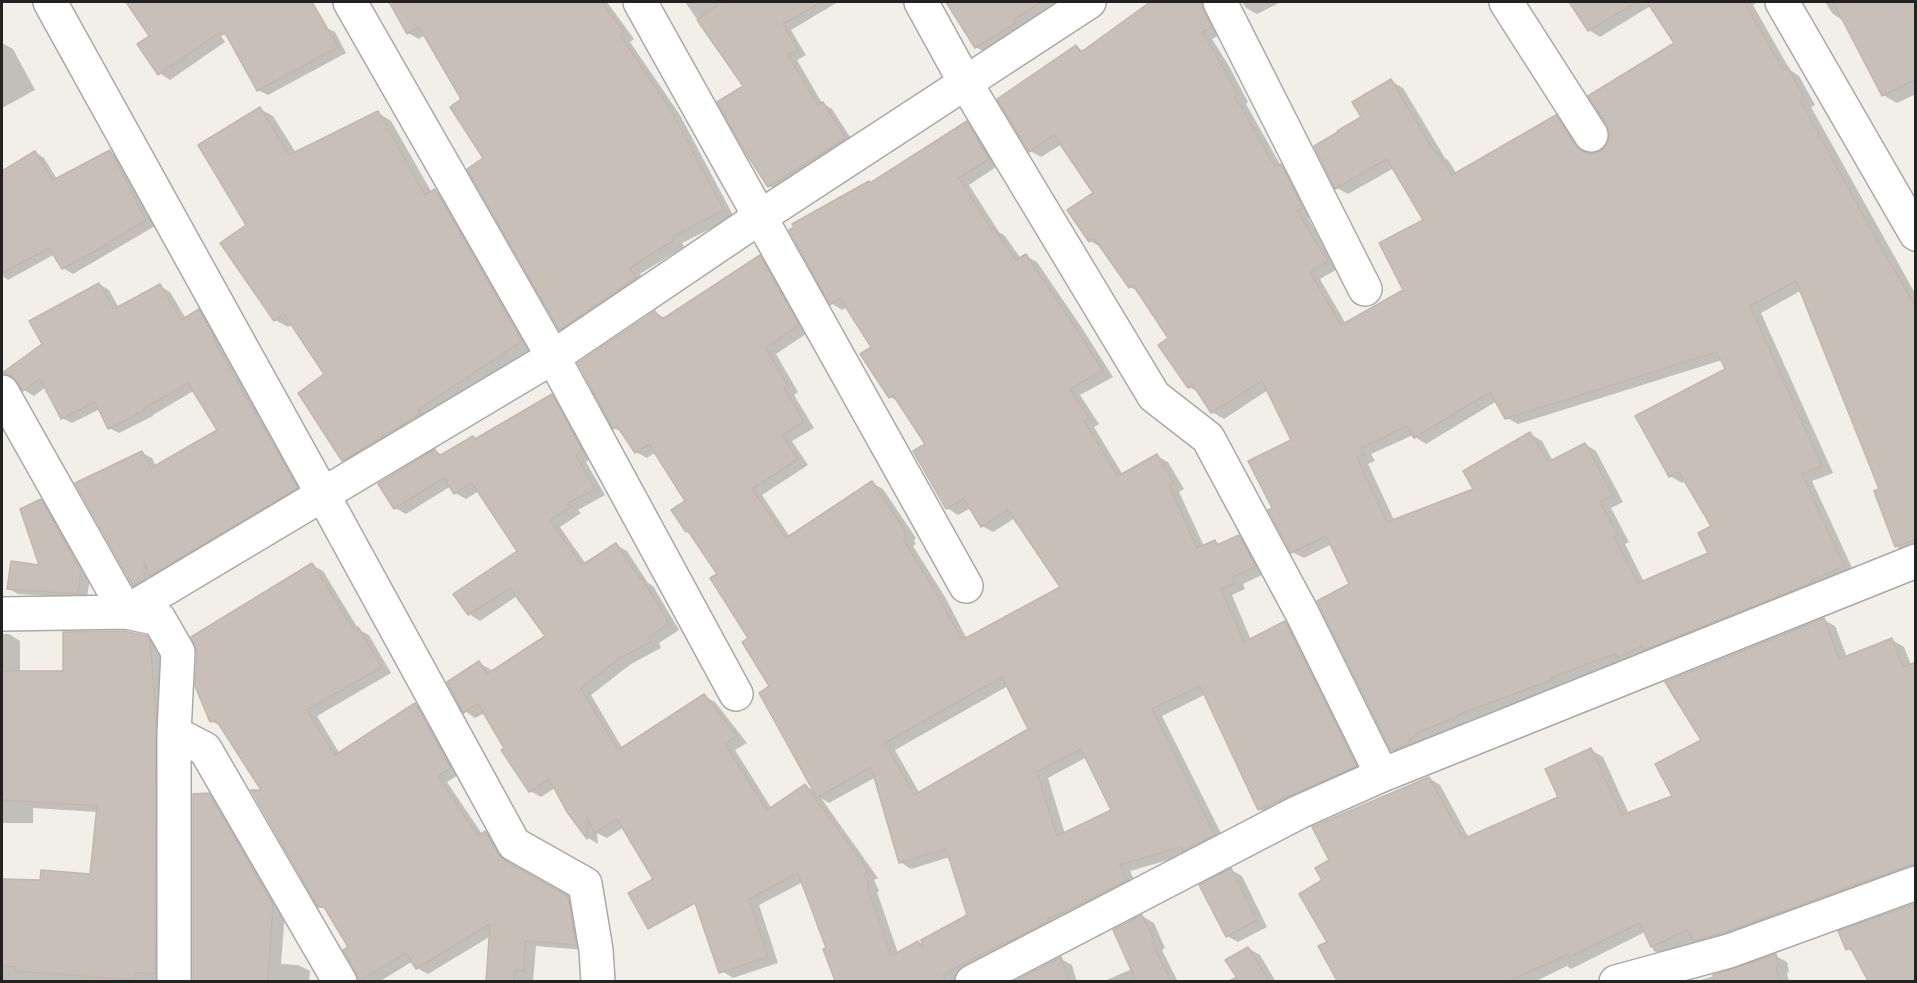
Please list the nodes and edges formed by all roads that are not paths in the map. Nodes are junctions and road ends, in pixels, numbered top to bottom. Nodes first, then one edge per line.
1 (50, 2) edge
2 (350, 2) edge
3 (640, 2) edge
4 (921, 2) edge
5 (1089, 2) edge
6 (1220, 2) edge
7 (1506, 2) edge
8 (1782, 2) edge
9 (965, 82) junction
10 (1591, 135) dead end
11 (760, 217) junction
12 (1916, 234) edge
13 (1365, 289) dead end
14 (553, 357) junction
15 (2, 392) edge
16 (323, 495) junction
17 (1916, 561) edge
18 (966, 586) dead end
19 (126, 612) junction
20 (2, 614) edge
21 (736, 694) dead end
22 (174, 733) junction
23 (1382, 775) junction
24 (1916, 883) edge
25 (174, 981) edge
26 (339, 981) edge
27 (598, 981) edge
28 (972, 981) edge
29 (1616, 981) edge

1 - 16 street
2 - 14 street
3 - 11 street
4 - 9 street
5 - 9 street
6 - 13 street
7 - 10 street
8 - 12 street
9 - 11 street
9 - 23 street
11 - 14 street
11 - 18 street
14 - 16 street
14 - 21 street
15 - 19 street
16 - 19 street
16 - 27 street
17 - 23 street
19 - 20 street
19 - 22 street
22 - 25 street
22 - 26 street
23 - 28 street
24 - 29 street

